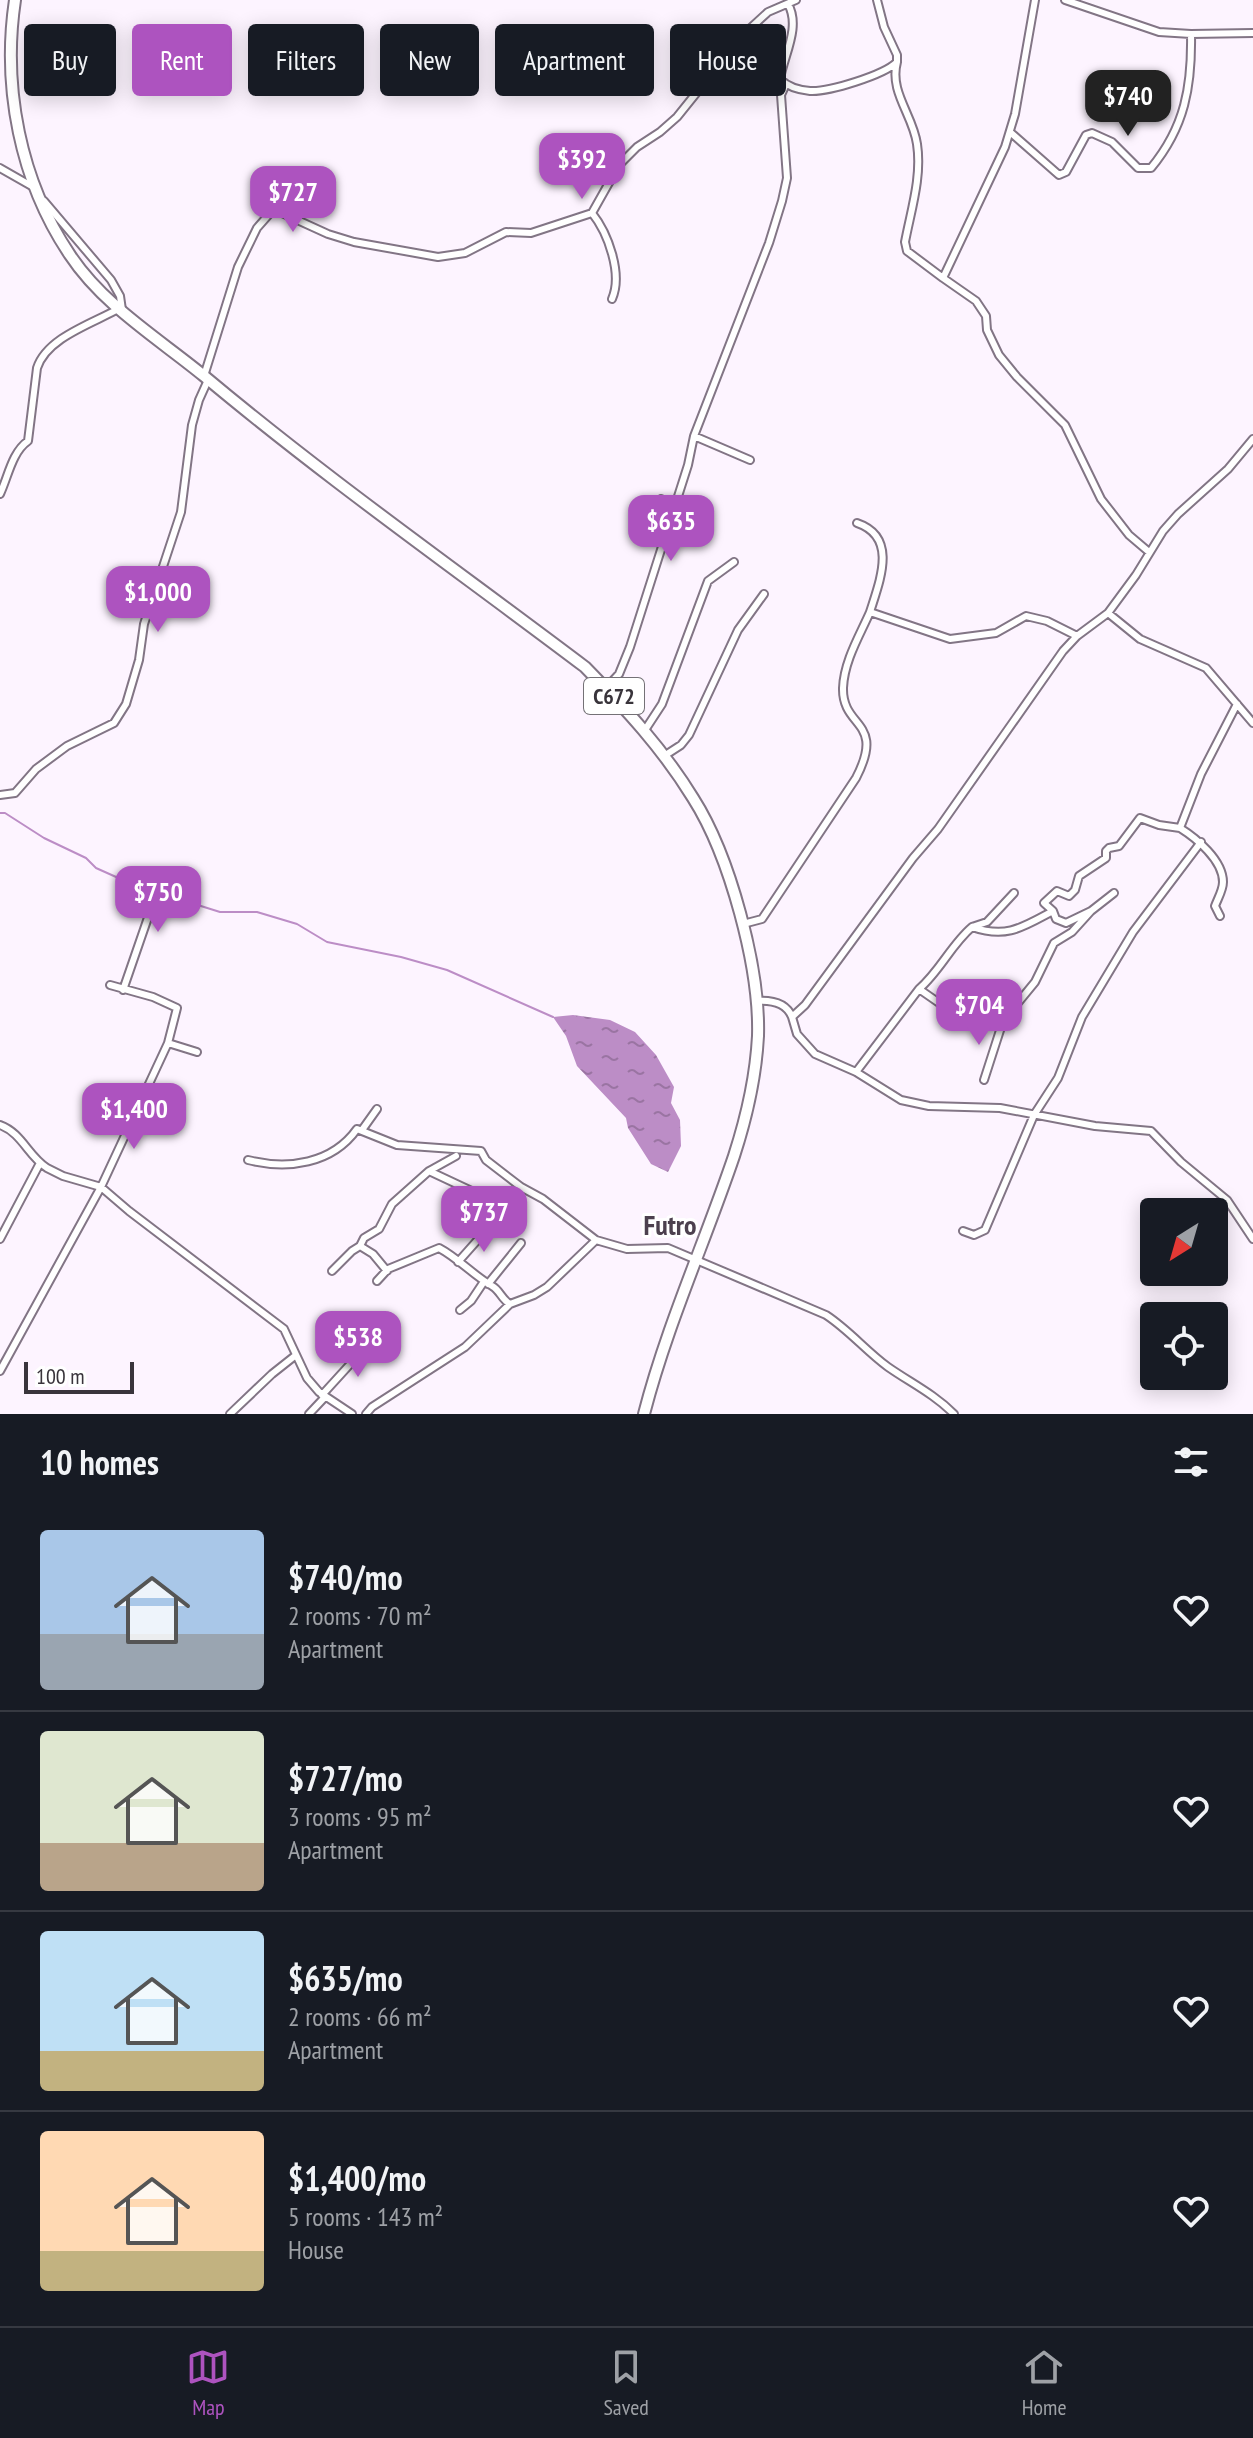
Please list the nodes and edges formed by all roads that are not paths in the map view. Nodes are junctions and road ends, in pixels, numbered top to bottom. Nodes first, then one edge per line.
1 (15, 0) edge
2 (796, 0) edge
3 (877, 0) edge
4 (1035, 0) edge
5 (1065, 0) edge
6 (788, 4) junction
7 (1253, 33) edge
8 (1191, 34) junction
9 (786, 59) edge
10 (897, 62) junction
11 (786, 84) edge
12 (781, 96) edge
13 (1010, 132) junction
14 (3, 171) edge
15 (40, 194) junction
16 (592, 213) junction
17 (943, 278) junction
18 (612, 299) dead end
19 (121, 309) junction
20 (206, 378) junction
21 (694, 436) junction
22 (1253, 439) edge
23 (750, 460) dead end
24 (0, 494) edge
25 (661, 499) dead end
26 (857, 523) dead end
27 (662, 543) junction
28 (1149, 552) junction
29 (734, 562) dead end
30 (764, 594) dead end
31 (870, 612) junction
32 (1108, 613) junction
33 (1077, 636) junction
34 (606, 688) junction
35 (1237, 704) junction
36 (1253, 723) edge
37 (645, 730) junction
38 (664, 756) junction
39 (0, 795) edge
40 (1180, 828) junction
41 (1201, 842) junction
42 (1014, 893) dead end
43 (1114, 893) dead end
44 (152, 906) dead end
45 (1053, 911) junction
46 (1091, 911) junction
47 (1220, 916) dead end
48 (743, 924) junction
49 (972, 927) junction
50 (110, 985) dead end
51 (919, 989) junction
52 (123, 990) junction
53 (756, 1001) junction
54 (792, 1017) junction
55 (1003, 1021) junction
56 (168, 1043) junction
57 (197, 1052) dead end
58 (856, 1072) junction
59 (984, 1080) dead end
60 (377, 1109) dead end
61 (1034, 1115) junction
62 (0, 1125) edge
63 (362, 1130) junction
64 (456, 1156) dead end
65 (248, 1160) dead end
66 (40, 1163) junction
67 (429, 1171) junction
68 (101, 1187) junction
69 (478, 1194) dead end
70 (490, 1226) dead end
71 (963, 1231) dead end
72 (0, 1239) edge
73 (1253, 1239) edge
74 (596, 1240) junction
75 (521, 1243) dead end
76 (360, 1246) junction
77 (696, 1260) junction
78 (458, 1262) junction
79 (332, 1271) dead end
80 (387, 1271) junction
81 (377, 1281) dead end
82 (485, 1284) junction
83 (510, 1304) junction
84 (460, 1310) dead end
85 (362, 1341) dead end
86 (296, 1355) junction
87 (0, 1371) edge
88 (324, 1396) junction
89 (230, 1414) edge
90 (309, 1414) edge
91 (352, 1414) edge
92 (366, 1414) edge
93 (644, 1414) edge
94 (954, 1414) edge

1 - 15 main road, C672
2 - 6 street
3 - 10 street
4 - 13 street
5 - 8 street
6 - 9 street
6 - 16 street
7 - 8 street
8 - 13 street
10 - 11 street
10 - 17 street
12 - 21 street
13 - 17 street
14 - 15 street
15 - 19 main road, C672
16 - 18 street
16 - 20 street
17 - 28 street
19 - 20 main road, C672
19 - 24 street
20 - 34 main road, C672
20 - 39 street
21 - 23 street
21 - 27 street
22 - 28 street
25 - 27 street
26 - 31 street
27 - 34 street
28 - 32 street
29 - 37 street
30 - 38 street
31 - 33 street
31 - 48 street
32 - 33 street
32 - 35 street
33 - 54 street
34 - 37 main road, C672
35 - 36 street
35 - 40 street
37 - 38 main road, C672
38 - 48 main road, C672
40 - 41 street
40 - 45 street
41 - 47 street
41 - 61 street
42 - 49 street
43 - 46 street
44 - 52 street
45 - 46 street
45 - 49 street
46 - 55 street
48 - 53 main road, C672
49 - 51 street
50 - 52 street
51 - 55 street
51 - 58 street
52 - 56 street
53 - 54 street
53 - 77 main road, C672
54 - 58 street
55 - 59 street
56 - 57 street
56 - 68 street
58 - 61 street
60 - 63 street
61 - 71 street
61 - 73 street
62 - 66 street
63 - 65 street
63 - 74 street
64 - 67 street
66 - 68 street
66 - 72 street
67 - 69 street
67 - 76 street
68 - 86 street
68 - 87 street
70 - 78 street
74 - 77 street
74 - 83 street
75 - 82 street
76 - 79 street
76 - 80 street
77 - 93 main road, C672
77 - 94 street
78 - 80 street
78 - 82 street
80 - 81 street
82 - 83 street
82 - 84 street
83 - 92 street
85 - 88 street
86 - 88 street
86 - 89 street
88 - 90 street
88 - 91 street

